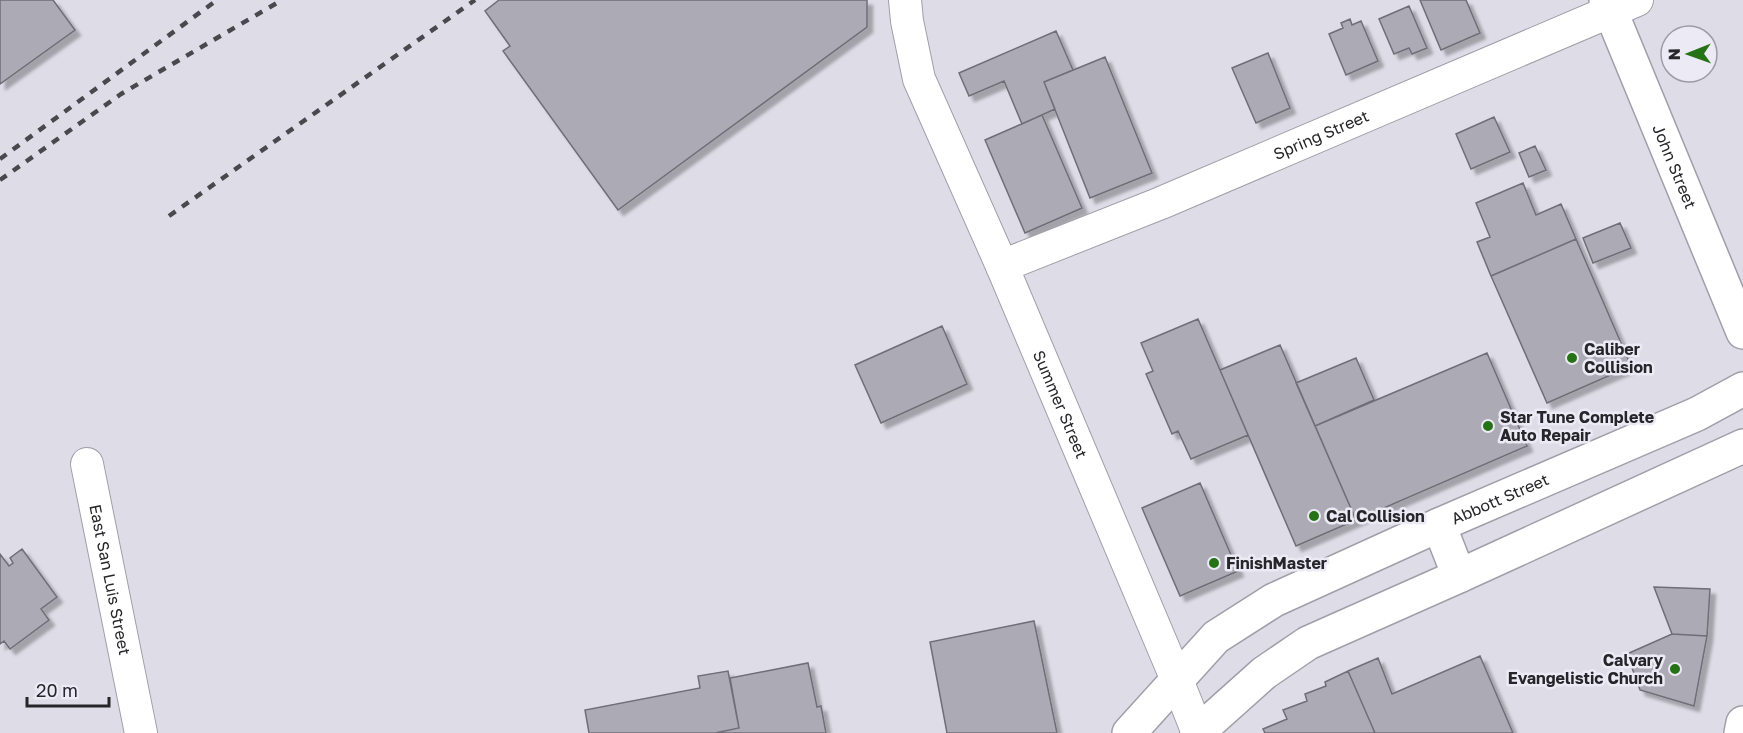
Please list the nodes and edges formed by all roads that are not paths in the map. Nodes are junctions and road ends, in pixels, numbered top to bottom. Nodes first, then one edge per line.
1 (906, 0) edge
2 (1618, 4) edge
3 (1002, 266) junction
4 (1743, 332) edge
5 (1743, 389) edge
6 (1743, 446) edge
7 (87, 464) dead end
8 (1439, 525) junction
9 (1459, 576) junction
10 (1177, 680) junction
11 (1743, 723) edge
12 (141, 733) edge
13 (1129, 733) edge
14 (1197, 733) edge
15 (1741, 733) edge

1 - 3 street, Summer Street
2 - 3 street, Spring Street
2 - 4 main road, John Street
3 - 10 street, Summer Street
5 - 8 main road, Abbott Street
6 - 9 main road
7 - 12 street, East San Luis Street
8 - 9 main road
8 - 10 main road, Abbott Street
9 - 14 main road
10 - 13 main road, Abbott Street
10 - 14 street, Summer Street
11 - 15 main road

